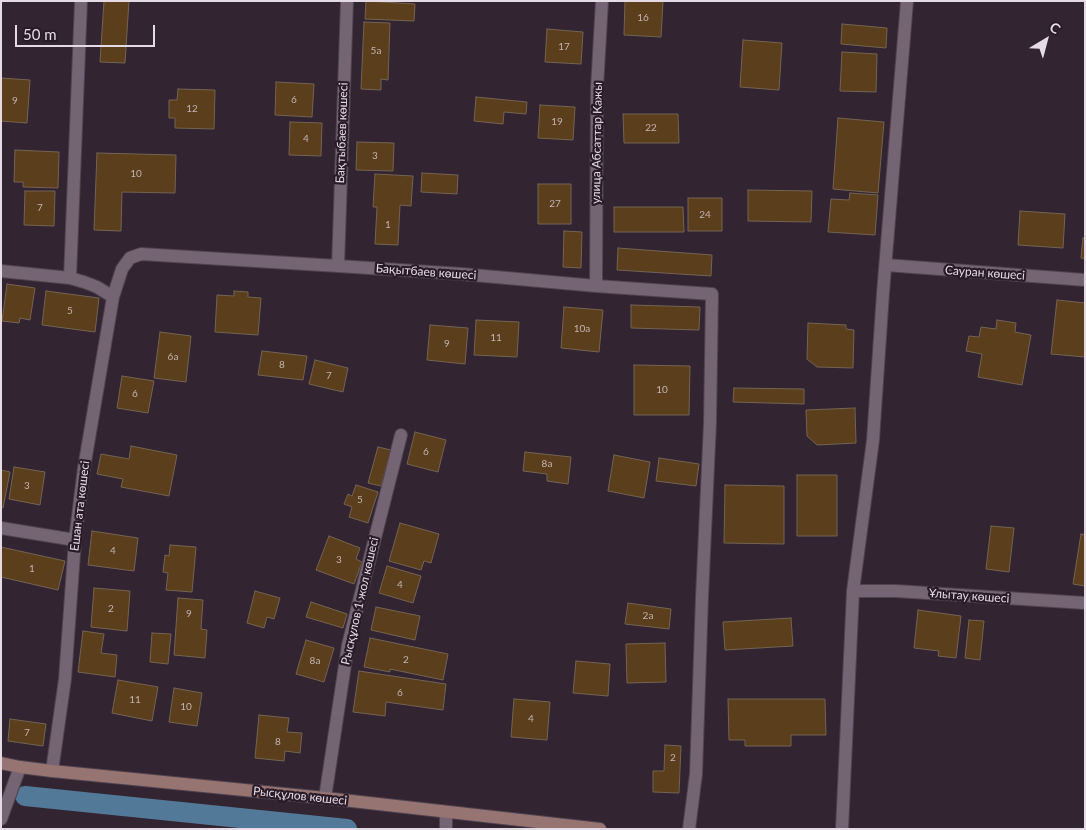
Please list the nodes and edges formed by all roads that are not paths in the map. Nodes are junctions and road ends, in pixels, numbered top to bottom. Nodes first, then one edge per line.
1 (81, 1) edge
2 (347, 1) edge
3 (602, 1) edge
4 (907, 1) edge
5 (140, 254) joint
6 (886, 265) junction
7 (338, 266) junction
8 (1, 271) edge
9 (70, 278) junction
10 (1085, 280) edge
11 (596, 286) junction
12 (113, 297) junction
13 (401, 435) dead end
14 (1, 528) edge
15 (75, 540) junction
16 (853, 591) junction
17 (1085, 603) edge
18 (1, 763) edge
19 (20, 767) junction
20 (52, 771) junction
21 (326, 798) junction
22 (446, 812) junction
23 (1, 820) edge
24 (446, 829) edge
25 (600, 829) edge
26 (690, 829) edge
27 (842, 829) edge

1 - 9 street
2 - 7 street, Бақтыбаев көшесі
3 - 11 street, улица Абсаттар Кажы
4 - 6 street
5 - 7 street, Бақытбаев көшесі
5 - 12 street, Ешан ата көшесі
6 - 10 street, Сауран көшесі
6 - 16 street
7 - 11 street, Бақытбаев көшесі
8 - 9 street
9 - 12 street
11 - 26 street, Бақытбаев көшесі
12 - 15 street, Ешан ата көшесі
13 - 21 street, Рысқұлов 1 жол көшесі
14 - 15 street
15 - 20 street, Ешан ата көшесі
16 - 17 street, Ұлытау көшесі
16 - 27 street
18 - 19 street, Рысқұлов көшесі
19 - 20 street, Рысқұлов көшесі
19 - 23 street
20 - 21 street, Рысқұлов көшесі
21 - 22 street, Рысқұлов көшесі
22 - 24 street
22 - 25 street, Рысқұлов көшесі

